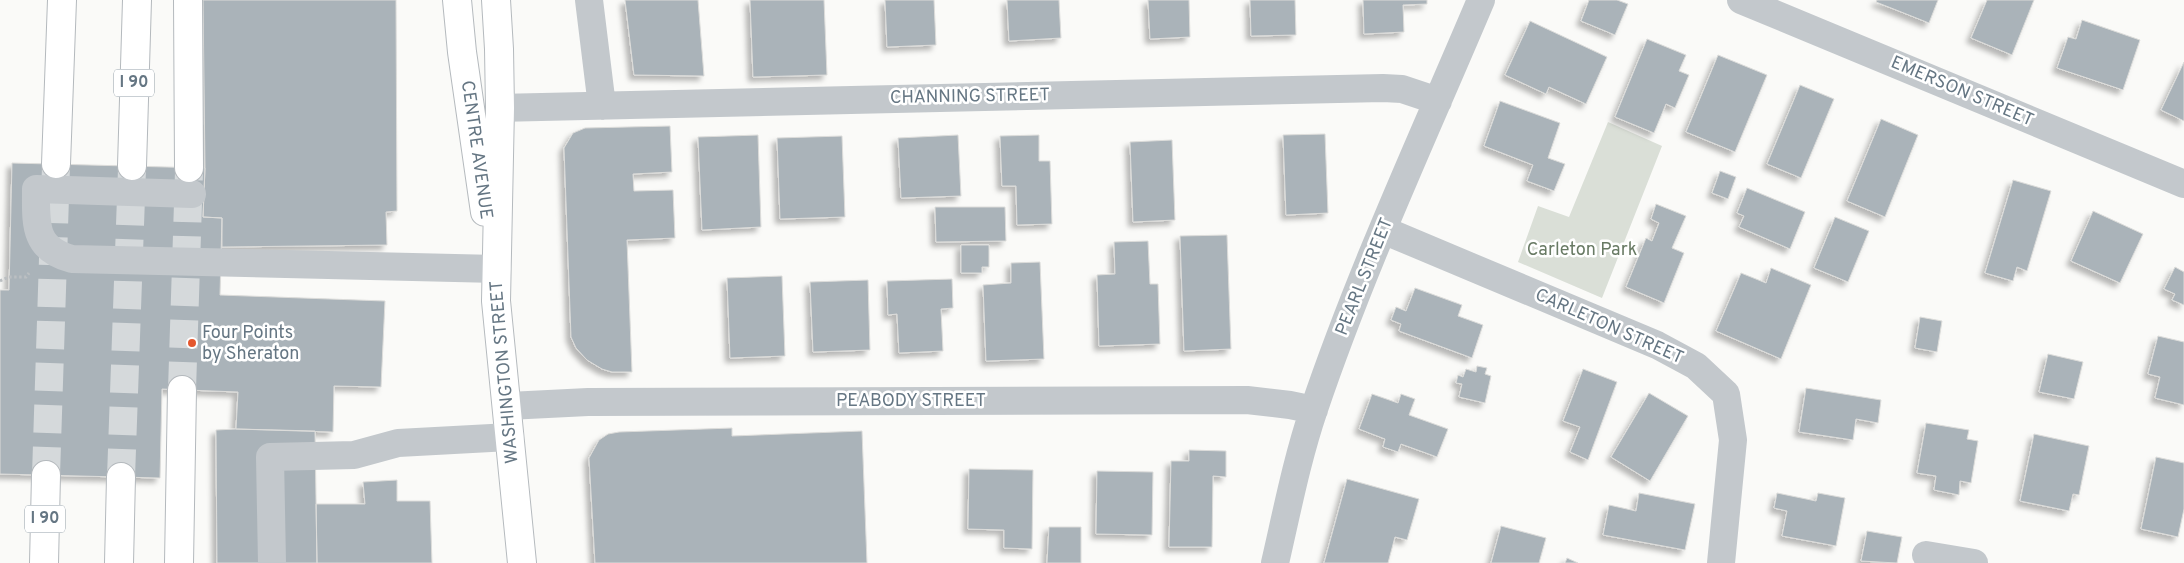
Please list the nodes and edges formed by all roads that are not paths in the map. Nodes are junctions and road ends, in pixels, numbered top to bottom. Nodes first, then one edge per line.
1 (62, 0) edge
2 (137, 0) edge
3 (188, 0) edge
4 (456, 0) edge
5 (496, 0) edge
6 (589, 0) edge
7 (1481, 0) edge
8 (1741, 0) edge
9 (1438, 101) junction
10 (602, 106) junction
11 (500, 108) junction
12 (56, 164) tunnel mouth
13 (132, 166) tunnel mouth
14 (189, 168) tunnel mouth
15 (2184, 184) edge
16 (192, 194) dead end
17 (1384, 230) junction
18 (495, 269) junction
19 (182, 390) tunnel mouth
20 (507, 406) junction
21 (1314, 410) junction
22 (510, 437) junction
23 (46, 475) tunnel mouth
24 (121, 477) tunnel mouth
25 (1926, 555) dead end
26 (44, 563) edge
27 (119, 563) edge
28 (179, 563) edge
29 (272, 563) edge
30 (522, 563) edge
31 (1275, 563) edge
32 (1721, 563) edge
33 (1974, 563) edge

1 - 12 main road
2 - 13 main road, I 90
3 - 14 main road
4 - 18 main road, CENTRE AVENUE
5 - 11 main road, WASHINGTON STREET
6 - 10 street
7 - 9 street, PEARL STREET
8 - 15 street, EMERSON STREET
9 - 10 street, CHANNING STREET
9 - 17 street, PEARL STREET
10 - 11 street, CHANNING STREET
11 - 18 main road, WASHINGTON STREET
16 - 18 street
17 - 21 street, PEARL STREET
17 - 32 street, CARLETON STREET
18 - 20 main road, WASHINGTON STREET
19 - 28 main road
20 - 21 street, PEABODY STREET
20 - 22 main road, WASHINGTON STREET
21 - 31 street, PEARL STREET
22 - 29 street
22 - 30 main road, WASHINGTON STREET
23 - 26 main road, I 90
24 - 27 main road
25 - 33 street

